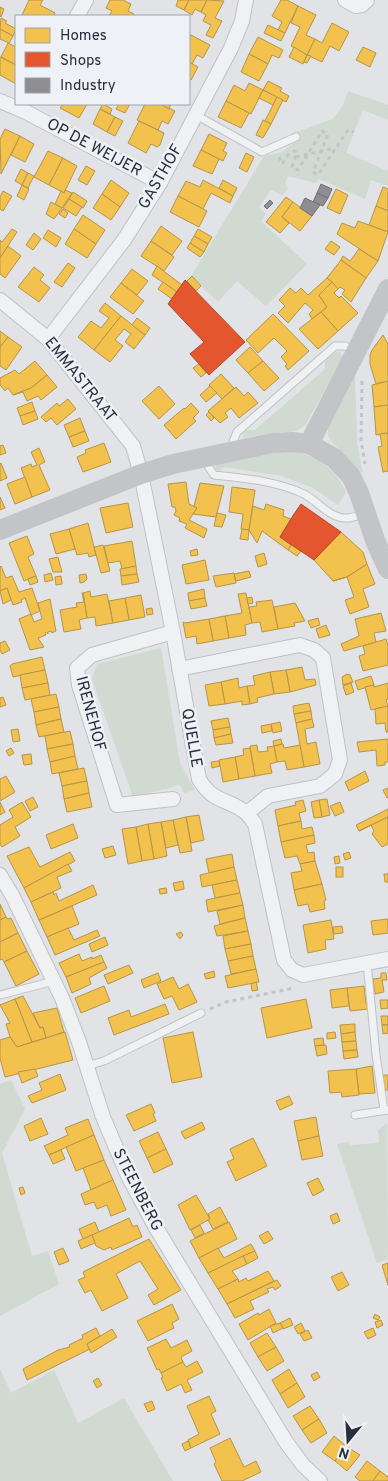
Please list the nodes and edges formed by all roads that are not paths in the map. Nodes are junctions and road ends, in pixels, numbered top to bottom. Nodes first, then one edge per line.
1 (86, 0) edge
2 (246, 0) edge
3 (345, 0) edge
4 (367, 0) edge
5 (78, 15) edge
6 (0, 101) edge
7 (15, 105) edge
8 (28, 108) edge
9 (196, 114) junction
10 (296, 137) dead end
11 (160, 183) junction
12 (388, 289) edge
13 (0, 300) edge
14 (48, 339) junction
15 (356, 351) junction
16 (309, 444) junction
17 (234, 451) junction
18 (206, 457) junction
19 (141, 474) junction
20 (366, 513) junction
21 (0, 530) edge
22 (382, 540) edge
23 (388, 568) edge
24 (173, 632) junction
25 (179, 669) junction
26 (172, 799) dead end
27 (246, 813) junction
28 (0, 875) edge
29 (388, 959) edge
30 (367, 963) junction
31 (55, 981) junction
32 (0, 995) edge
33 (201, 1013) road end
34 (87, 1066) junction
35 (386, 1110) edge
36 (355, 1115) dead end
37 (320, 1481) edge

1 - 5 street
2 - 9 street, GASTHOF
3 - 4 street
6 - 7 street, OP DE WEIJER
8 - 11 street, OP DE WEIJER
9 - 10 lane
9 - 11 street, GASTHOF
11 - 14 street, GASTHOF
12 - 15 street
13 - 14 street, EMMASTRAAT
14 - 19 street, EMMASTRAAT
15 - 16 street
15 - 17 lane
16 - 17 street
16 - 20 street
17 - 18 street
18 - 19 street
18 - 20 lane
19 - 21 street
19 - 24 street, QUELLE
20 - 22 street
22 - 23 street
24 - 25 street, QUELLE
24 - 26 street, IRENEHOF
25 - 27 street, QUELLE
25 - 27 street
27 - 30 street
28 - 31 street, STEENBERG
29 - 30 street
30 - 35 lane
31 - 32 lane
31 - 34 street, STEENBERG
33 - 34 lane
34 - 37 street, STEENBERG
35 - 36 lane

